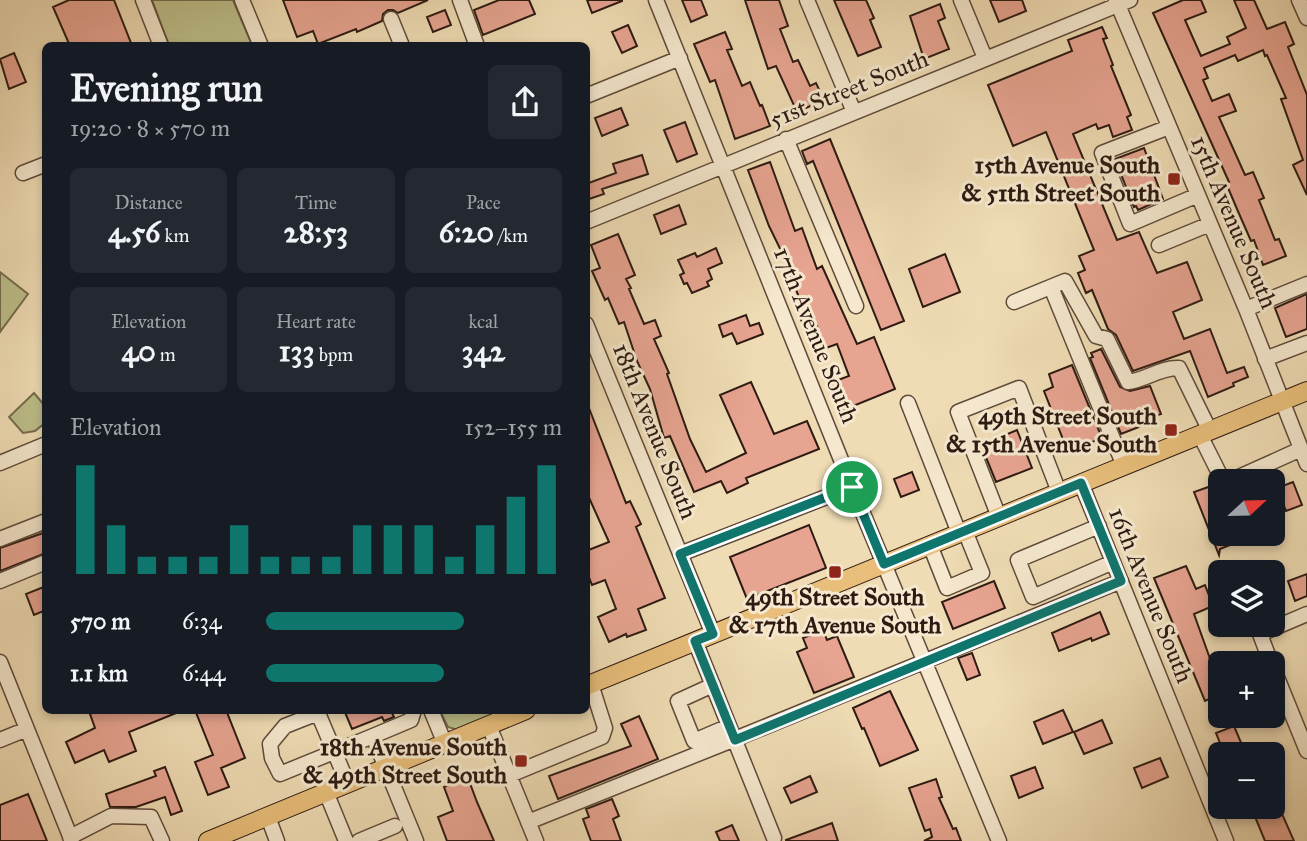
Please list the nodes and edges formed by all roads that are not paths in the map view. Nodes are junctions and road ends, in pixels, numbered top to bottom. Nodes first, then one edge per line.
1 (143, 0) edge
2 (242, 0) edge
3 (460, 0) edge
4 (656, 0) edge
5 (807, 0) edge
6 (961, 0) edge
7 (1299, 0) edge
8 (1121, 2) edge
9 (1307, 18) edge
10 (391, 19) dead end
11 (159, 42) edge
12 (259, 42) edge
13 (400, 42) edge
14 (476, 42) edge
15 (680, 58) junction
16 (985, 58) junction
17 (590, 94) edge
18 (854, 112) junction
19 (1169, 127) junction
20 (786, 139) junction
21 (724, 164) junction
22 (42, 166) edge
23 (23, 173) dead end
24 (1198, 195) junction
25 (590, 220) edge
26 (1210, 224) junction
27 (1158, 245) dead end
28 (1307, 284) edge
29 (1051, 287) junction
30 (1014, 302) dead end
31 (856, 306) dead end
32 (1246, 309) junction
33 (590, 334) edge
34 (1307, 343) edge
35 (1265, 359) junction
36 (1307, 391) edge
37 (1282, 401) junction
38 (908, 403) dead end
39 (1205, 433) junction
40 (42, 446) edge
41 (1301, 449) junction
42 (0, 463) edge
43 (1307, 464) edge
44 (1124, 466) junction
45 (1218, 469) edge
46 (1257, 469) edge
47 (1081, 483) junction
48 (852, 487) junction
49 (1059, 492) junction
50 (999, 517) junction
51 (42, 523) edge
52 (1099, 526) junction
53 (962, 532) junction
54 (0, 539) edge
55 (930, 545) junction
56 (680, 554) junction
57 (1114, 562) junction
58 (42, 564) edge
59 (884, 564) junction
60 (0, 581) edge
61 (1121, 581) junction
62 (1307, 614) edge
63 (713, 634) junction
64 (695, 641) junction
65 (1266, 651) edge
66 (925, 661) junction
67 (0, 662) edge
68 (590, 685) edge
69 (713, 685) junction
70 (590, 688) edge
71 (1285, 696) edge
72 (315, 714) edge
73 (318, 714) edge
74 (413, 714) edge
75 (433, 714) edge
76 (517, 714) edge
77 (489, 726) junction
78 (27, 729) junction
79 (732, 733) junction
80 (373, 736) junction
81 (0, 740) edge
82 (445, 744) junction
83 (1307, 751) edge
84 (335, 752) junction
85 (386, 768) junction
86 (510, 775) junction
87 (348, 784) junction
88 (326, 792) junction
89 (268, 817) junction
90 (528, 822) junction
91 (394, 826) dead end
92 (774, 838) dead end
93 (71, 839) edge
94 (162, 841) edge
95 (208, 841) edge
96 (276, 841) edge
97 (346, 841) edge
98 (359, 841) edge
99 (416, 841) edge
100 (536, 841) edge
101 (999, 841) edge
102 (1226, 841) edge

1 - 11 street
2 - 12 street
3 - 14 street
4 - 15 street, 17th Avenue South
5 - 18 street
6 - 16 street
7 - 9 street
8 - 16 street, 51st Street South
8 - 19 street, 15th Avenue South
10 - 13 street
15 - 17 street
15 - 21 street, 17th Avenue South
16 - 18 street, 51st Street South
18 - 20 street, 51st Street South
19 - 24 street, 15th Avenue South
19 - 24 street
20 - 21 street, 51st Street South
20 - 31 street
21 - 25 street, 51st Street South
21 - 48 street, 17th Avenue South
22 - 23 street
24 - 26 street, 15th Avenue South
26 - 27 street
26 - 32 street, 15th Avenue South
28 - 32 street
29 - 30 street
29 - 39 street
29 - 44 street
32 - 35 street, 15th Avenue South
33 - 56 street, 18th Avenue South
34 - 35 street
35 - 37 street, 15th Avenue South
36 - 37 main road
37 - 39 main road
37 - 41 street, 15th Avenue South
38 - 53 street
39 - 44 main road
39 - 45 street
40 - 42 street
41 - 43 street, 15th Avenue South
41 - 46 street
44 - 47 main road
47 - 49 main road
47 - 52 street, 16th Avenue South
48 - 56 street
48 - 59 street, 17th Avenue South
49 - 50 main road
49 - 50 street
50 - 53 main road
51 - 54 street
52 - 57 street, 16th Avenue South
52 - 57 street
53 - 55 main road
53 - 55 street
55 - 59 main road
56 - 63 street, 18th Avenue South
57 - 61 street, 16th Avenue South
58 - 60 street
59 - 63 main road
59 - 66 street, 17th Avenue South
61 - 66 street
61 - 102 street, 16th Avenue South
62 - 65 street
63 - 64 main road
64 - 68 main road
64 - 69 street
66 - 79 street
66 - 101 street, 17th Avenue South
67 - 78 street
69 - 79 street
69 - 79 street
70 - 86 street
71 - 83 street
72 - 84 street
73 - 84 street
74 - 80 street
75 - 82 street
76 - 77 main road
77 - 82 main road
77 - 86 street
78 - 81 street
78 - 93 street
79 - 90 street
79 - 92 street
80 - 84 street
80 - 85 street
82 - 85 main road
84 - 87 street
85 - 87 main road
85 - 99 street
86 - 90 street
87 - 88 main road
88 - 89 main road
88 - 97 street
89 - 95 main road
89 - 96 street
90 - 100 street
91 - 98 street
93 - 94 street

